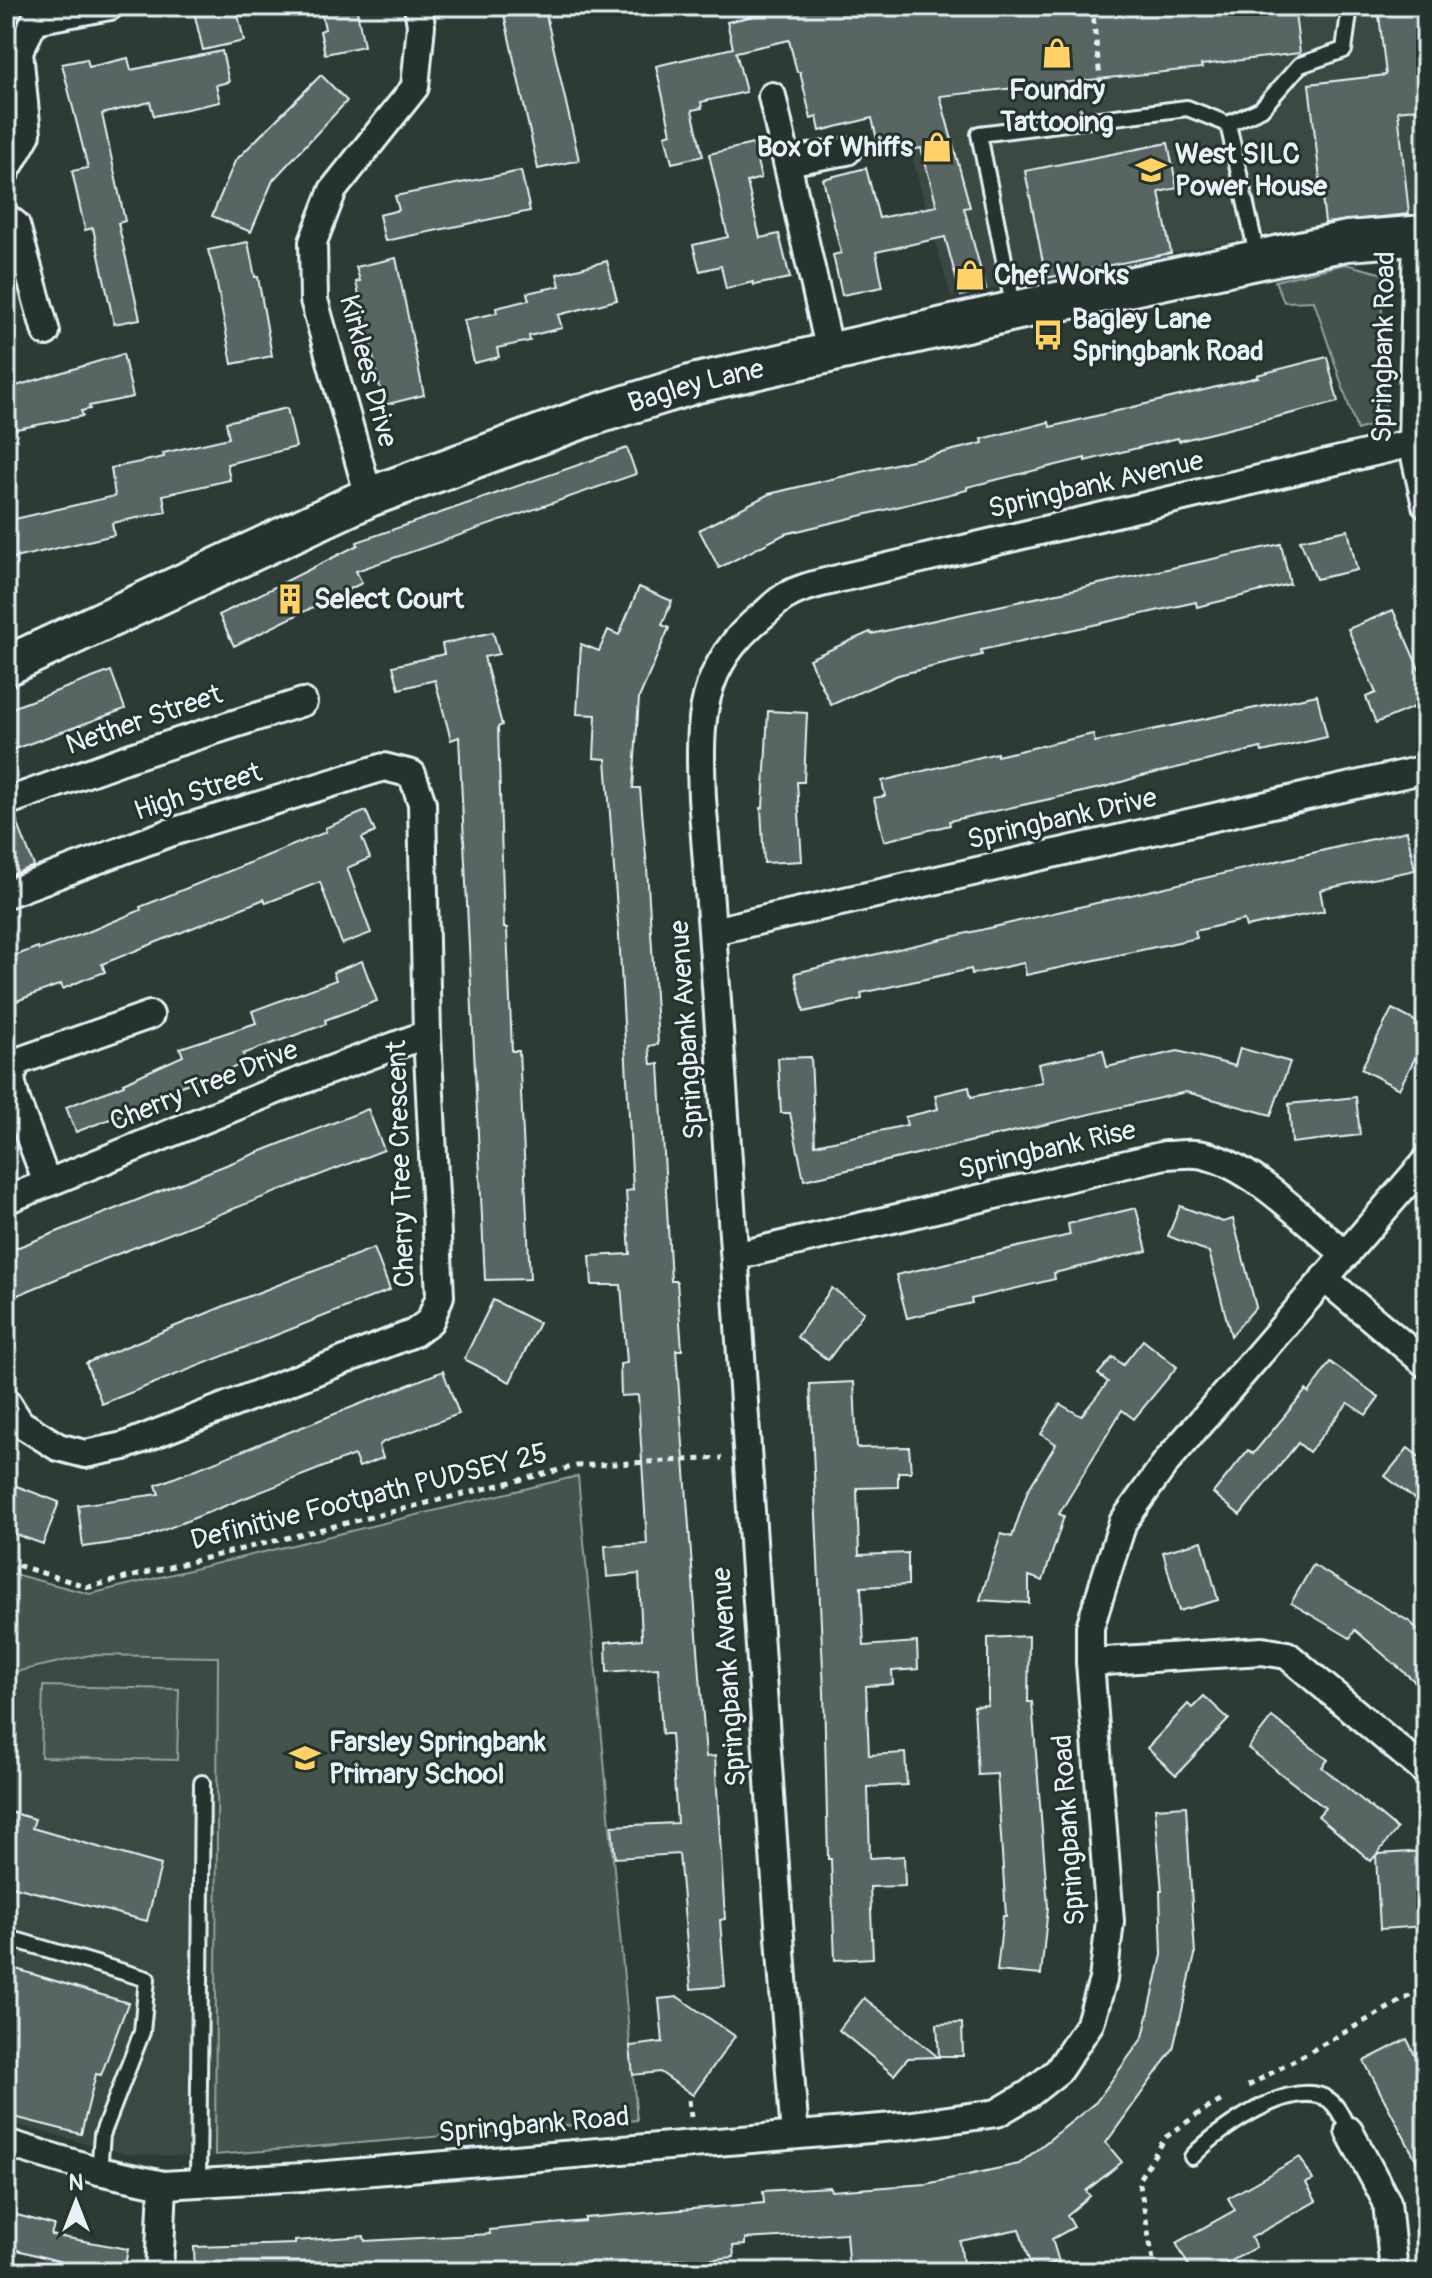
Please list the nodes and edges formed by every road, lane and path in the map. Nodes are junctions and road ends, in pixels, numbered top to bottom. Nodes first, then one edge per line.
1 (110, 6) edge
2 (418, 6) edge
3 (1092, 6) edge
4 (1350, 6) edge
5 (772, 96) dead end
6 (1104, 118) junction
7 (1228, 124) junction
8 (847, 151) dead end
9 (787, 162) junction
10 (6, 171) edge
11 (6, 217) edge
12 (1422, 236) edge
13 (1256, 248) junction
14 (1014, 311) junction
15 (46, 332) dead end
16 (830, 352) junction
17 (1412, 443) junction
18 (369, 497) junction
19 (1426, 505) edge
20 (6, 666) edge
21 (303, 702) dead end
22 (1426, 769) edge
23 (412, 774) joint
24 (6, 802) edge
25 (6, 894) edge
26 (713, 931) junction
27 (150, 1015) dead end
28 (427, 1034) junction
29 (1426, 1161) edge
30 (47, 1183) junction
31 (6, 1200) edge
32 (1346, 1255) junction
33 (735, 1256) junction
34 (1324, 1278) junction
35 (1426, 1364) edge
36 (6, 1401) edge
37 (747, 1456) junction
38 (6, 1562) edge
39 (1090, 1662) junction
40 (1426, 1772) edge
41 (202, 1783) dead end
42 (19, 1941) dead end
43 (1426, 1987) edge
44 (1242, 2090) dead end
45 (1228, 2097) dead end
46 (689, 2100) dead end
47 (691, 2122) dead end
48 (1349, 2131) joint
49 (795, 2135) junction
50 (6, 2143) edge
51 (1192, 2157) dead end
52 (99, 2171) junction
53 (198, 2183) junction
54 (163, 2185) junction
55 (159, 2272) edge
56 (1155, 2272) edge
57 (1394, 2272) edge

1 - 10 street
2 - 18 street, Kirklees Drive
3 - 6 path
4 - 7 lane
5 - 9 street
6 - 7 lane
6 - 14 lane
7 - 13 lane
8 - 9 street
9 - 16 street
11 - 15 street
12 - 13 street, Bagley Lane
12 - 17 street, Springbank Road
13 - 14 street, Bagley Lane
14 - 16 street, Bagley Lane
16 - 18 street, Bagley Lane
17 - 19 street, Springbank Road
17 - 26 street, Springbank Avenue
18 - 20 street, Bagley Lane
21 - 24 street, Nether Street
22 - 26 street, Springbank Drive
23 - 25 street, High Street
23 - 28 street, Cherry Tree Crescent
26 - 33 street, Springbank Avenue
27 - 30 street
28 - 30 street, Cherry Tree Drive
28 - 36 street, Cherry Tree Crescent
29 - 32 street, Springbank Road
30 - 31 street, Cherry Tree Drive
32 - 33 street, Springbank Rise
32 - 34 street, Springbank Road
33 - 37 street, Springbank Avenue
34 - 35 street
34 - 39 street, Springbank Road
37 - 38 path, Definitive Footpath PUDSEY 25
37 - 49 street, Springbank Avenue
39 - 40 street
39 - 49 street, Springbank Road
41 - 53 lane
42 - 52 lane
43 - 44 path
45 - 56 path
46 - 47 path
48 - 51 lane
48 - 57 street
49 - 53 street, Springbank Road
50 - 52 street, Springbank Road
52 - 54 street, Springbank Road
53 - 54 street, Springbank Road
54 - 55 street

